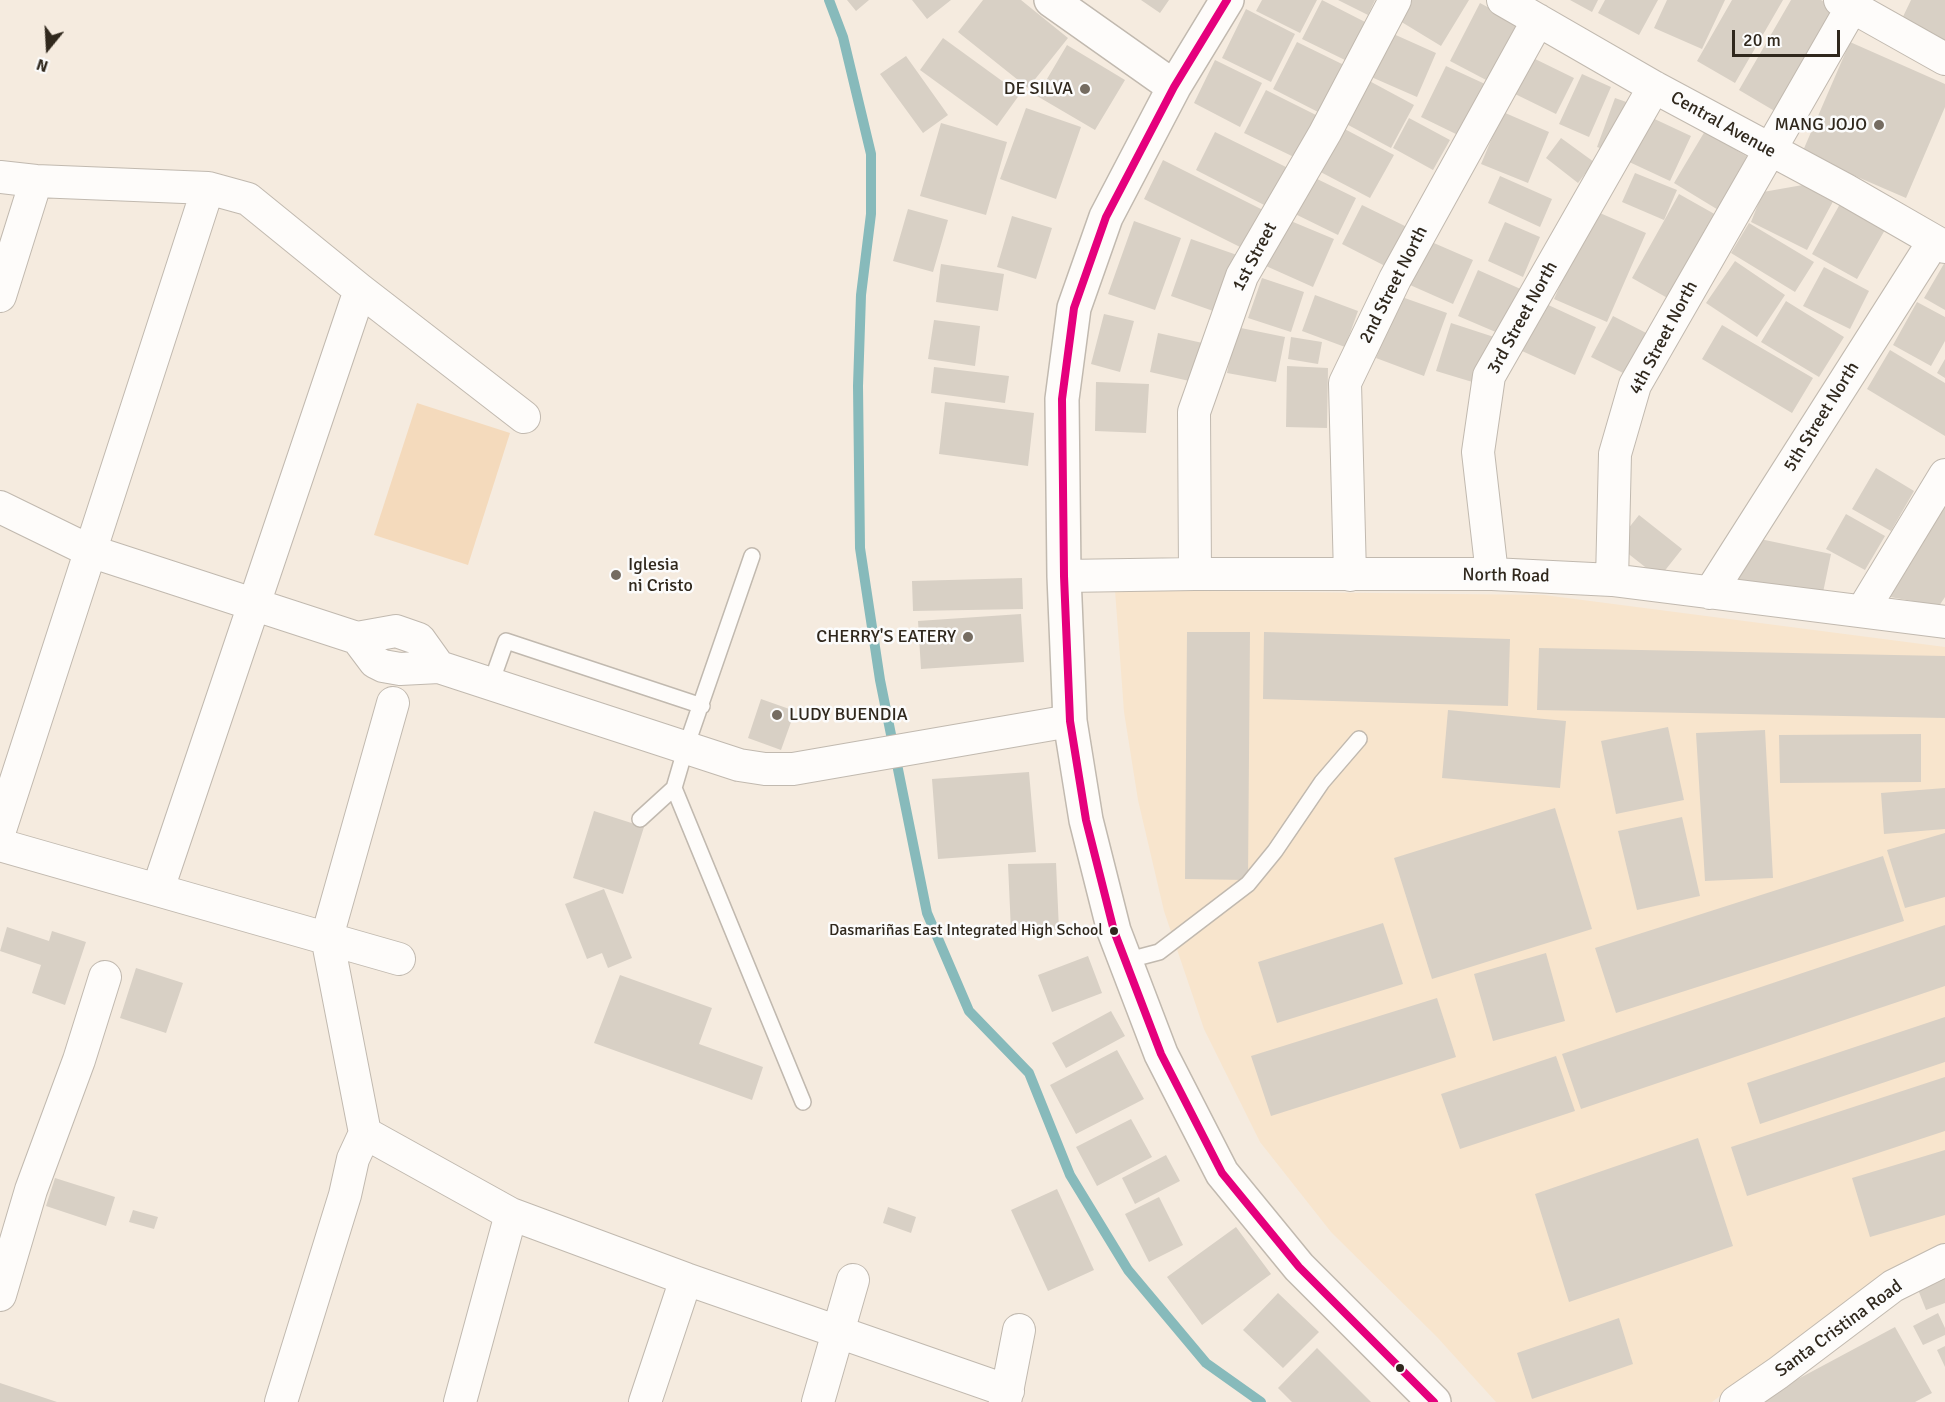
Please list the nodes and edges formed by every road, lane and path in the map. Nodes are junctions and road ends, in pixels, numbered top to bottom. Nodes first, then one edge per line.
1 (1051, 0) edge
2 (1227, 0) edge
3 (1395, 0) edge
4 (1503, 0) edge
5 (1846, 3) edge
6 (1538, 20) junction
7 (1945, 59) edge
8 (1174, 87) junction
9 (1654, 87) junction
10 (1768, 150) junction
11 (0, 177) edge
12 (36, 181) junction
13 (208, 188) junction
14 (1939, 244) edge
15 (360, 290) junction
16 (0, 296) edge
17 (524, 417) dead end
18 (1945, 475) edge
19 (0, 507) edge
20 (90, 551) junction
21 (752, 556) dead end
22 (1195, 574) junction
23 (1492, 574) junction
24 (1350, 575) junction
25 (1064, 576) junction
26 (1612, 580) junction
27 (1710, 593) junction
28 (254, 604) junction
29 (1863, 610) junction
30 (1945, 622) edge
31 (491, 683) junction
32 (393, 703) dead end
33 (702, 706) junction
34 (1070, 721) junction
35 (1359, 739) dead end
36 (686, 747) junction
37 (674, 788) junction
38 (640, 819) dead end
39 (0, 830) edge
40 (0, 845) edge
41 (158, 889) junction
42 (327, 937) junction
43 (399, 959) dead end
44 (1125, 961) junction
45 (105, 976) dead end
46 (803, 1102) dead end
47 (365, 1133) junction
48 (511, 1214) junction
49 (1945, 1260) edge
50 (686, 1279) junction
51 (853, 1280) dead end
52 (0, 1295) edge
53 (838, 1330) junction
54 (1018, 1330) dead end
55 (1006, 1396) edge
56 (281, 1402) edge
57 (460, 1402) edge
58 (645, 1402) edge
59 (818, 1402) edge
60 (1434, 1402) edge
61 (1736, 1402) edge

1 - 8 street
2 - 8 street
3 - 22 street, 1st Street
4 - 6 street, Central Avenue
5 - 7 street
5 - 10 street, 4th Street North
6 - 9 street, Central Avenue
6 - 24 street, 2nd Street North
8 - 25 street
9 - 10 street, Central Avenue
9 - 23 street, 3rd Street North
10 - 14 street, Central Avenue
10 - 26 street, 4th Street North
11 - 12 street
12 - 13 street
12 - 16 street
13 - 15 street
13 - 20 street
14 - 27 street, 5th Street North
15 - 17 street
15 - 28 street
18 - 29 street
19 - 20 street
20 - 28 street
20 - 39 street
21 - 33 lane
22 - 24 street, North Road
22 - 25 street, North Road
23 - 24 street, North Road
23 - 26 street, North Road
25 - 34 street
26 - 27 street, North Road
27 - 29 street, North Road
28 - 31 street
28 - 41 street
29 - 30 street, North Road
31 - 33 lane
31 - 36 street
32 - 42 street
33 - 36 lane
34 - 36 street
34 - 44 street
35 - 44 lane
36 - 37 lane
37 - 38 lane
37 - 46 lane
40 - 41 street
41 - 42 street
42 - 43 street
42 - 47 street
44 - 60 street
45 - 52 street
47 - 48 street
47 - 56 street
48 - 50 street
48 - 57 street
49 - 61 street, Santa Cristina Road
50 - 53 street
50 - 58 street
51 - 53 street
53 - 55 street
53 - 59 street
54 - 55 street

